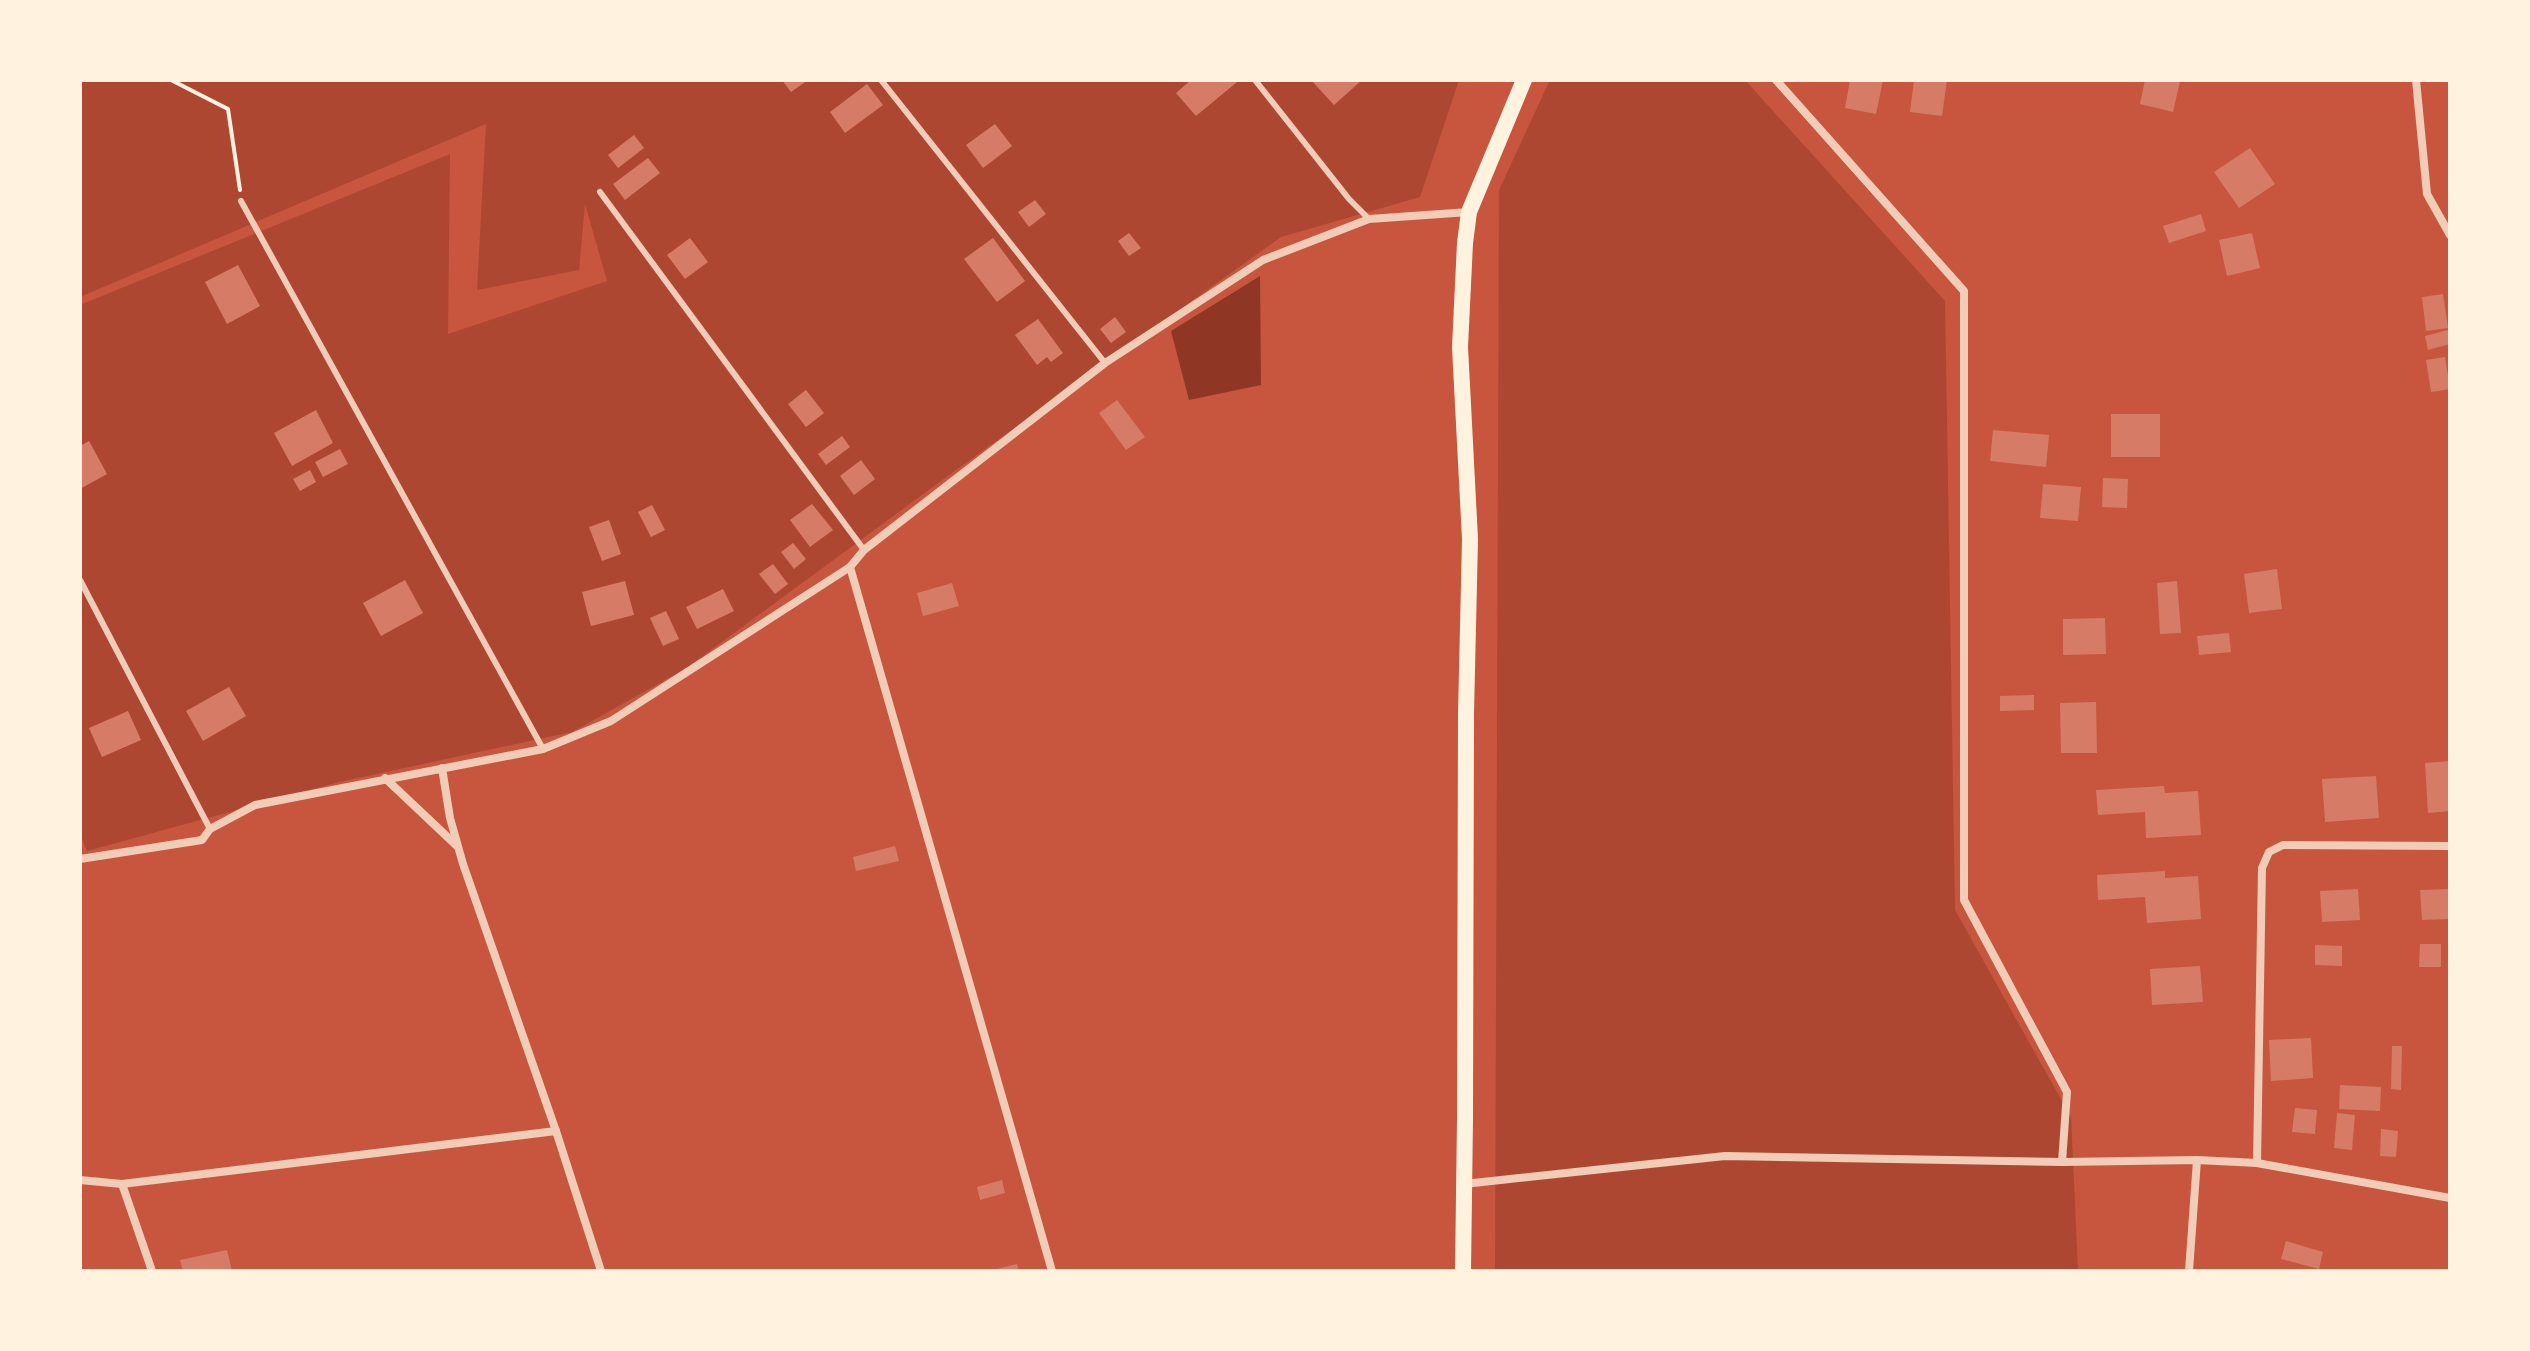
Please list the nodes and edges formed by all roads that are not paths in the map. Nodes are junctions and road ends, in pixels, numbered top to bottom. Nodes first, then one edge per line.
1 (881, 80) edge
2 (1255, 80) edge
3 (1524, 80) edge
4 (1776, 80) edge
5 (2416, 80) edge
6 (600, 192) dead end
7 (241, 201) road end
8 (1469, 212) junction
9 (1369, 219) junction
10 (2450, 235) edge
11 (1105, 363) junction
12 (864, 550) junction
13 (850, 567) junction
14 (80, 580) edge
15 (543, 749) junction
16 (442, 768) junction
17 (385, 778) junction
18 (210, 829) junction
19 (458, 846) junction
20 (2450, 846) edge
21 (80, 859) edge
22 (556, 1131) junction
23 (2197, 1160) junction
24 (2062, 1162) junction
25 (2257, 1163) junction
26 (80, 1180) edge
27 (122, 1184) junction
28 (1464, 1184) junction
29 (2450, 1198) edge
30 (152, 1271) edge
31 (601, 1271) edge
32 (1052, 1271) edge
33 (1463, 1271) edge
34 (2189, 1271) edge

1 - 11 lane
2 - 9 lane
3 - 8 main road
4 - 24 street
5 - 10 street
6 - 12 lane
7 - 15 lane
8 - 9 street
8 - 28 main road
9 - 11 street
11 - 12 street
12 - 13 street
13 - 15 street
13 - 32 street
14 - 18 lane
15 - 16 street
16 - 17 street
16 - 19 street
17 - 18 street
17 - 19 street
18 - 21 street
19 - 22 street
20 - 25 street
22 - 27 street
22 - 31 street
23 - 24 street
23 - 25 street
23 - 34 street
24 - 28 street
25 - 29 street
26 - 27 street
27 - 30 street
28 - 33 main road

